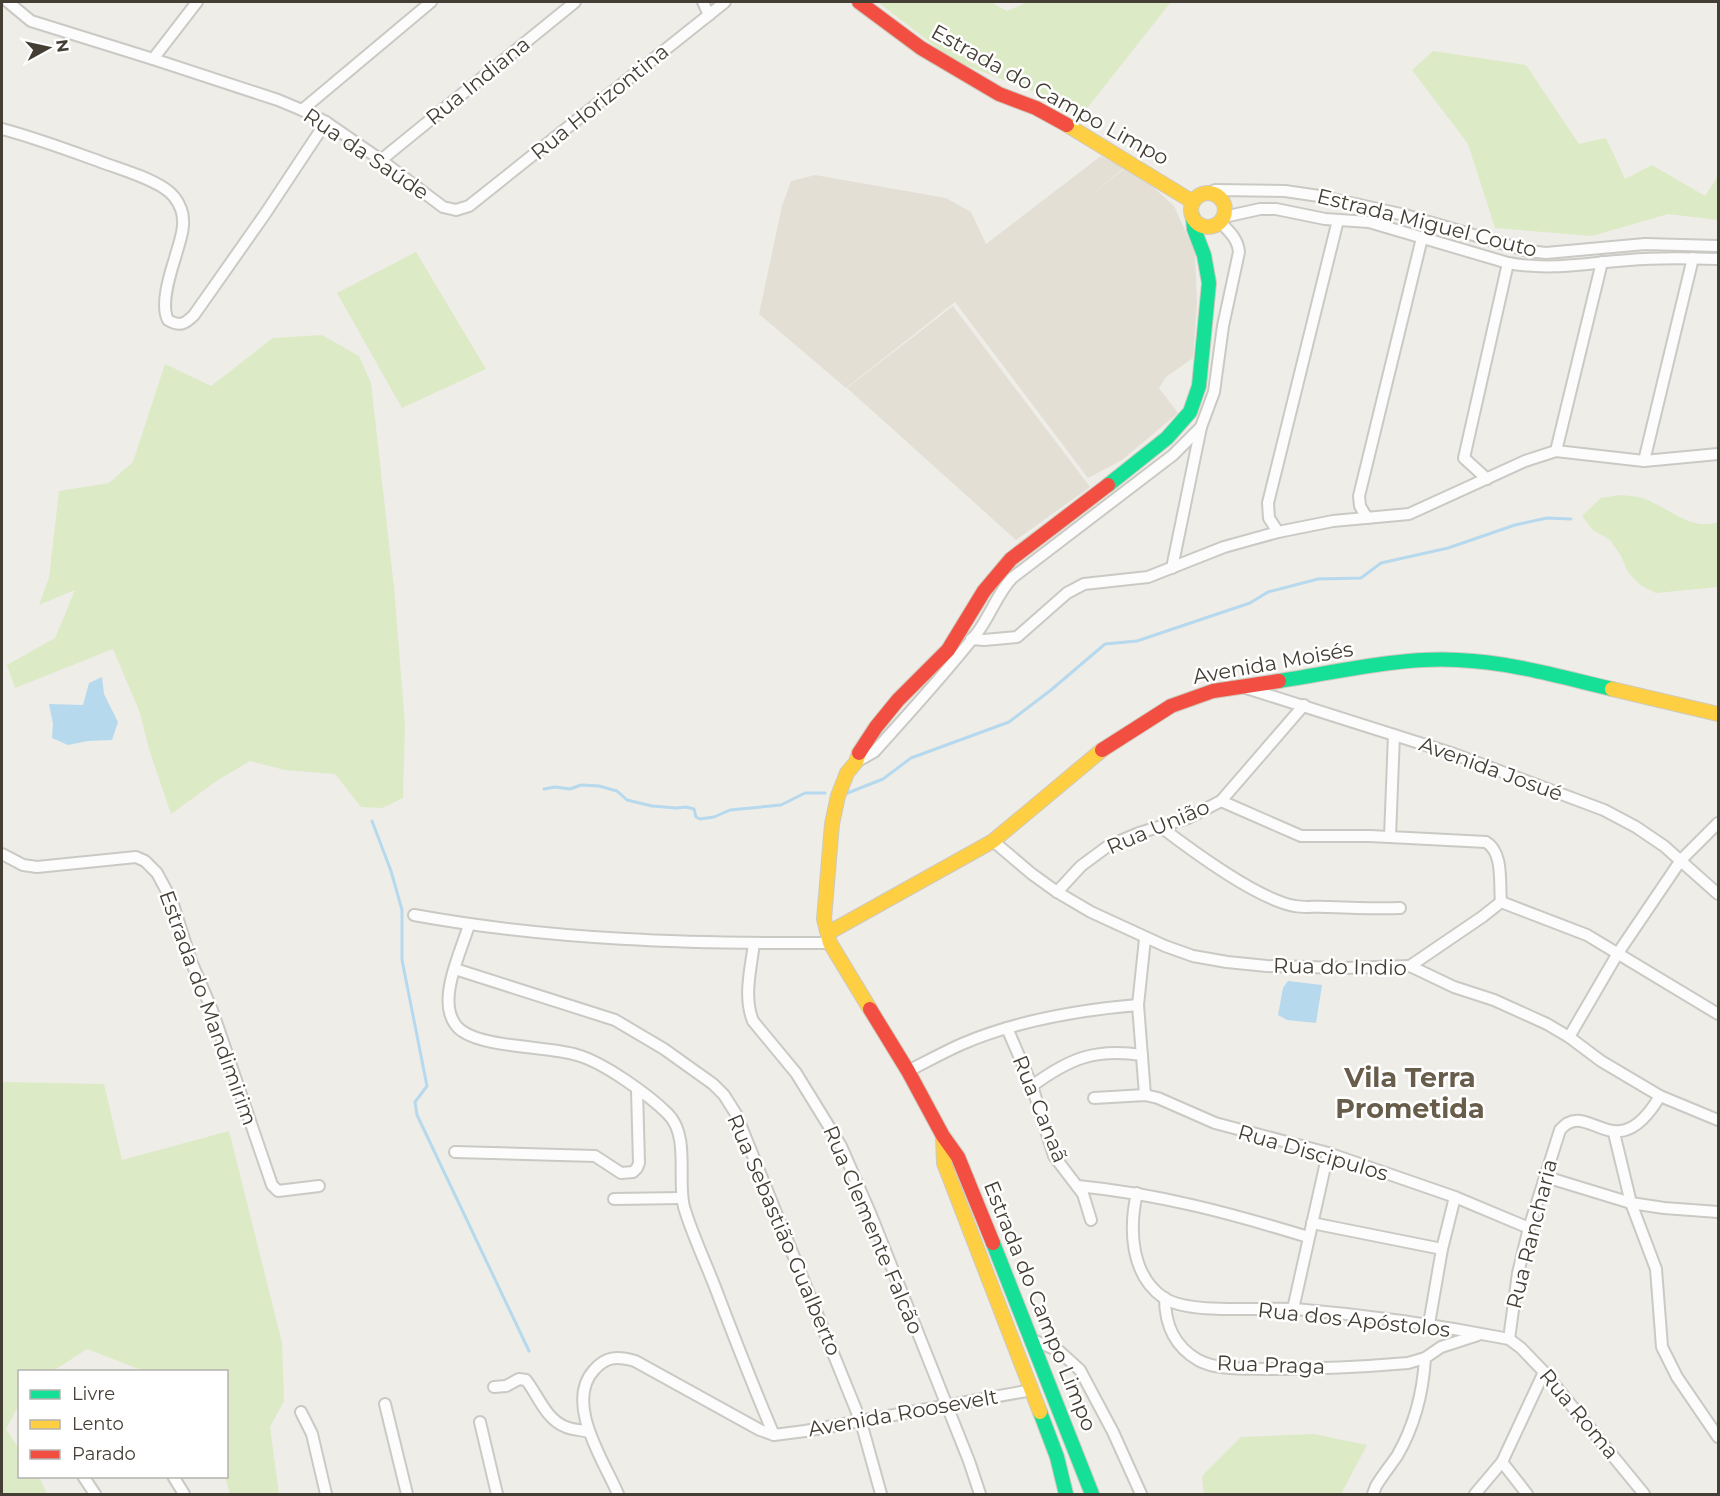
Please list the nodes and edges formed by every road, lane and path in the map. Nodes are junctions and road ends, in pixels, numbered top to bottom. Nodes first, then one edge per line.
1 (8, 2) edge
2 (197, 2) edge
3 (431, 2) edge
4 (575, 2) edge
5 (703, 2) edge
6 (725, 2) edge
7 (859, 2) edge
8 (709, 15) junction
9 (153, 59) junction
10 (302, 110) junction
11 (326, 123) junction
12 (2, 129) edge
13 (381, 160) junction
14 (1209, 193) junction
15 (474, 202) joint
16 (1193, 202) junction
17 (1193, 218) junction
18 (1222, 220) junction
19 (1338, 220) junction
20 (1422, 238) junction
21 (1645, 244) junction
22 (1719, 246) edge
23 (1693, 258) junction
24 (1644, 259) junction
25 (1719, 259) edge
26 (1602, 262) junction
27 (1508, 263) junction
28 (1201, 427) junction
29 (1556, 451) junction
30 (1719, 454) edge
31 (1644, 461) junction
32 (1487, 479) junction
33 (1367, 518) junction
34 (1278, 532) junction
35 (1172, 567) junction
36 (971, 639) junction
37 (1240, 686) junction
38 (1304, 705) junction
39 (1719, 714) edge
40 (1394, 735) junction
41 (856, 762) junction
42 (1221, 801) junction
43 (1719, 823) edge
44 (1161, 827) junction
45 (1390, 837) junction
46 (993, 841) junction
47 (2, 854) edge
48 (1681, 860) junction
49 (1057, 892) junction
50 (1719, 894) edge
51 (1501, 902) junction
52 (1401, 908) dead end
53 (414, 915) dead end
54 (469, 925) junction
55 (829, 938) junction
56 (1145, 939) junction
57 (754, 943) junction
58 (1618, 952) junction
59 (1410, 966) junction
60 (455, 969) junction
61 (1138, 1005) junction
62 (1719, 1014) edge
63 (1007, 1028) junction
64 (1569, 1037) junction
65 (1142, 1055) junction
66 (908, 1071) junction
67 (1032, 1086) junction
68 (637, 1090) junction
69 (1145, 1095) junction
70 (1660, 1096) junction
71 (1094, 1098) dead end
72 (1719, 1120) edge
73 (1614, 1133) junction
74 (943, 1136) junction
75 (455, 1152) dead end
76 (1328, 1153) junction
77 (1546, 1178) junction
78 (319, 1186) dead end
79 (1078, 1186) junction
80 (1137, 1193) junction
81 (1455, 1197) junction
82 (682, 1198) junction
83 (614, 1199) dead end
84 (1631, 1203) junction
85 (1719, 1212) edge
86 (1091, 1220) dead end
87 (1312, 1223) junction
88 (1529, 1228) junction
89 (1308, 1237) junction
90 (1442, 1250) junction
91 (1165, 1298) junction
92 (1293, 1309) junction
93 (1429, 1324) junction
94 (1481, 1334) junction
95 (1509, 1339) junction
96 (1033, 1340) junction
97 (1425, 1358) junction
98 (1544, 1372) junction
99 (494, 1387) dead end
100 (1032, 1390) junction
101 (385, 1404) dead end
102 (946, 1405) junction
103 (301, 1412) dead end
104 (480, 1422) dead end
105 (861, 1422) junction
106 (589, 1432) junction
107 (774, 1435) junction
108 (1719, 1437) edge
109 (1502, 1462) junction
110 (84, 1478) edge
111 (174, 1478) edge
112 (95, 1494) edge
113 (184, 1494) edge
114 (326, 1494) edge
115 (407, 1494) edge
116 (497, 1494) edge
117 (618, 1494) edge
118 (881, 1494) edge
119 (980, 1494) edge
120 (1066, 1494) edge
121 (1092, 1494) edge
122 (1141, 1494) edge
123 (1373, 1494) edge
124 (1475, 1494) edge
125 (1527, 1494) edge
126 (1644, 1494) edge

1 - 9 street, Rua da Saúde
2 - 9 street
3 - 10 street
4 - 13 street, Rua Indiana
5 - 8 street
6 - 8 street, Rua Horizontina
7 - 16 street, Estrada do Campo Limpo
8 - 15 street, Rua Horizontina
9 - 10 street, Rua da Saúde
10 - 11 street, Rua da Saúde
11 - 12 street
11 - 13 street, Rua da Saúde
13 - 15 street, Rua da Saúde
14 - 16 street
14 - 18 street
14 - 21 street, Estrada Miguel Couto
16 - 17 street
17 - 18 street
17 - 41 street, Estrada do Campo Limpo
18 - 19 street
18 - 28 street
19 - 20 street
19 - 34 street
20 - 27 street
20 - 33 street
21 - 22 street, Estrada Miguel Couto
21 - 24 street
23 - 24 street
23 - 25 street
23 - 31 street
24 - 26 street
26 - 27 street
26 - 29 street
27 - 32 street
28 - 35 street
28 - 36 street
29 - 31 street
29 - 32 street
30 - 31 street
32 - 33 street
33 - 34 street
34 - 35 street
35 - 36 street
36 - 41 street
37 - 38 street, Avenida Josué
37 - 39 street, Avenida Moisés
37 - 46 street, Avenida Moisés
38 - 40 street, Avenida Josué
38 - 42 street, Rua União
40 - 45 street
40 - 48 street, Avenida Josué
41 - 55 street, Estrada do Campo Limpo
42 - 44 street, Rua União
42 - 45 street
43 - 48 street
44 - 49 street, Rua União
44 - 52 street
45 - 51 street
46 - 49 street, Rua do Indio
46 - 55 street, Avenida Moisés
47 - 78 street, Estrada do Mandimirim
48 - 50 street, Avenida Josué
48 - 58 street
49 - 56 street, Rua do Indio
51 - 58 street
51 - 59 street
53 - 54 street
54 - 57 street
54 - 60 street
55 - 57 street
55 - 66 street, Estrada do Campo Limpo
56 - 59 street, Rua do Indio
56 - 61 street
57 - 102 street, Rua Clemente Falcão
58 - 62 street
58 - 64 street
59 - 64 street, Rua do Indio
60 - 68 street
60 - 105 street, Rua Sebastião Gualberto
61 - 63 street
61 - 65 street
63 - 66 street
63 - 67 street, Rua Canaã
64 - 70 street, Rua do Indio
65 - 67 street
65 - 69 street
66 - 74 street, Estrada do Campo Limpo
67 - 79 street, Rua Canaã
68 - 75 street
68 - 82 street
69 - 71 street, Rua Discipulos
69 - 76 street, Rua Discipulos
70 - 72 street, Rua do Indio
70 - 73 street
73 - 77 street, Rua Rancharia
73 - 84 street
74 - 96 street, Estrada do Campo Limpo
74 - 100 street, Estrada do Campo Limpo
76 - 81 street, Rua Discipulos
76 - 87 street
77 - 84 street
77 - 88 street, Rua Rancharia
79 - 80 street
79 - 86 street, Rua Canaã
80 - 89 street
80 - 91 street
81 - 88 street, Rua Discipulos
81 - 90 street
82 - 83 street
82 - 107 street
84 - 85 street
84 - 108 street
87 - 89 street
87 - 90 street
88 - 95 street, Rua Rancharia
89 - 92 street
90 - 93 street
91 - 92 street, Rua dos Apóstolos
91 - 97 street, Rua Praga
92 - 93 street, Rua dos Apóstolos
93 - 94 street, Rua dos Apóstolos
94 - 95 street, Rua dos Apóstolos
94 - 97 street, Rua Praga
95 - 98 street, Rua Roma
96 - 121 street, Estrada do Campo Limpo
96 - 122 street
97 - 123 street
98 - 109 street
98 - 126 street, Rua Roma
99 - 106 street
100 - 102 street, Avenida Roosevelt
100 - 120 street, Estrada do Campo Limpo
101 - 115 street
102 - 105 street, Avenida Roosevelt
102 - 119 street, Rua Clemente Falcão
103 - 114 street
104 - 116 street
105 - 107 street, Avenida Roosevelt
105 - 118 street, Rua Sebastião Gualberto
106 - 107 street
106 - 117 street
109 - 124 street
109 - 125 street
110 - 112 street
111 - 113 street

